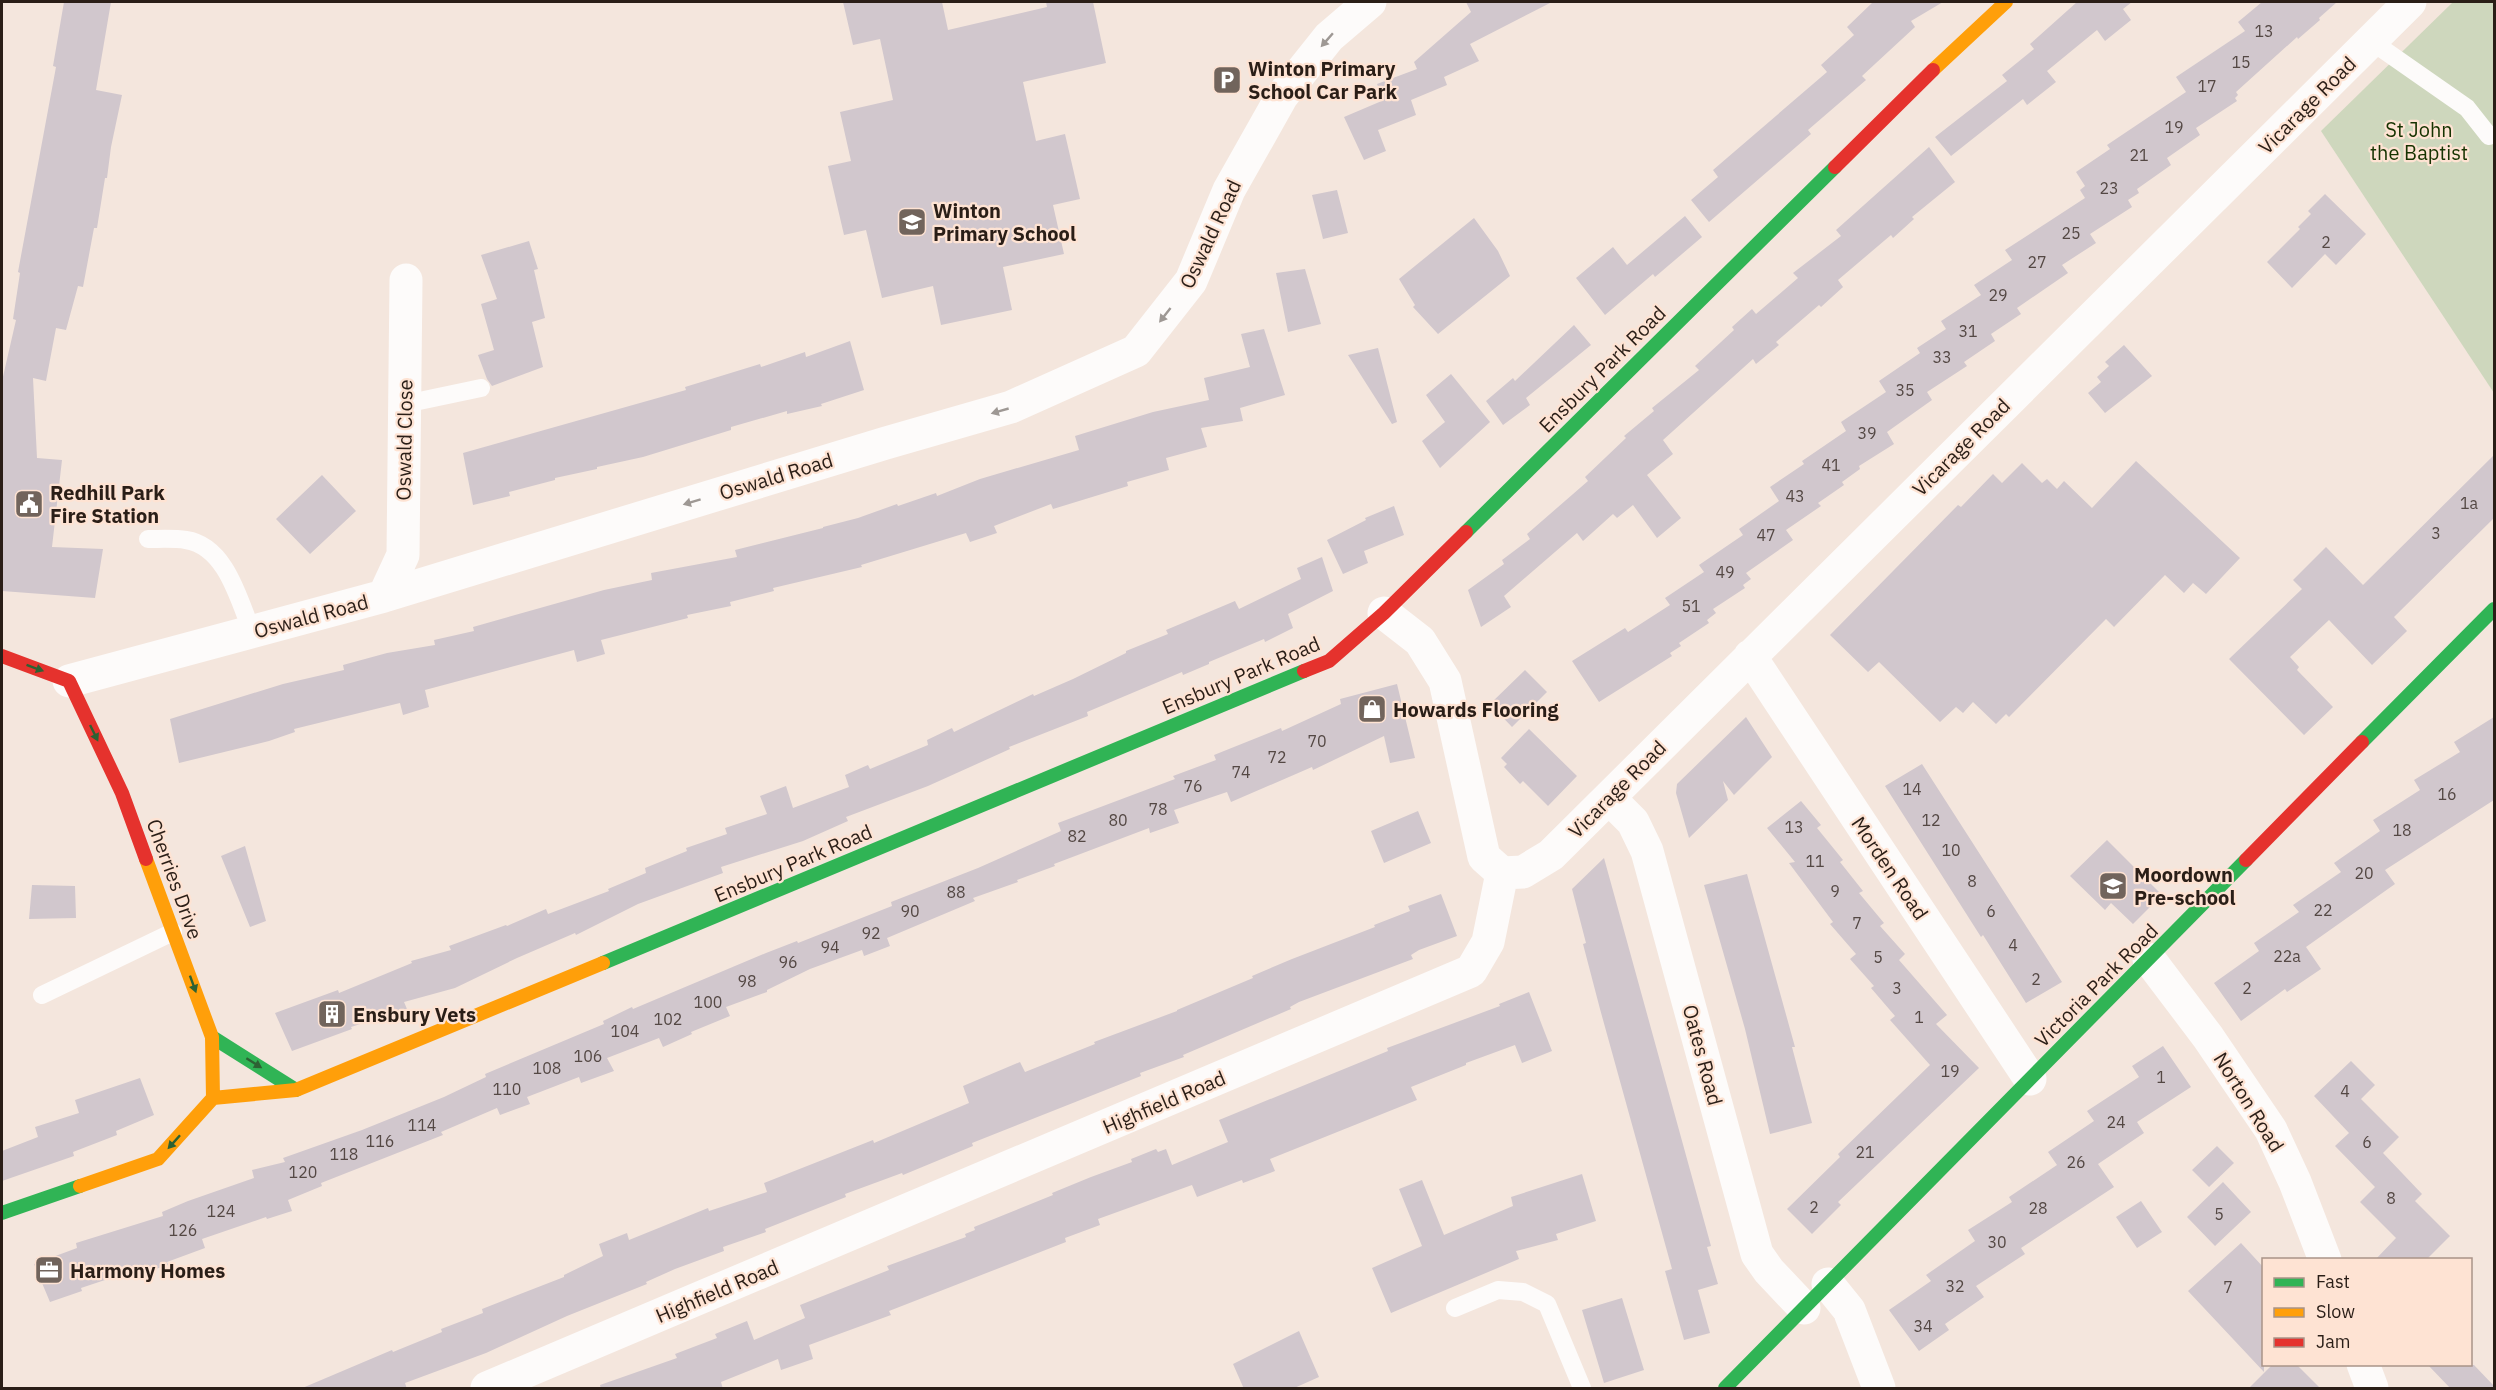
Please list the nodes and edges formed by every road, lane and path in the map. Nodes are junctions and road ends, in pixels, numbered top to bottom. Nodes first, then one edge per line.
1 (1370, 2) edge
2 (2006, 2) edge
3 (2410, 2) edge
4 (2371, 41) junction
5 (2489, 136) dead end
6 (406, 280) dead end
7 (481, 388) dead end
8 (405, 404) junction
9 (148, 539) dead end
10 (384, 596) junction
11 (2494, 609) edge
12 (1384, 613) junction
13 (252, 632) junction
14 (2, 656) edge
15 (1750, 656) junction
16 (69, 681) junction
17 (1609, 798) junction
18 (1502, 873) junction
19 (173, 932) junction
20 (2149, 959) junction
21 (42, 995) dead end
22 (212, 1037) junction
23 (2030, 1079) junction
24 (296, 1090) junction
25 (213, 1098) junction
26 (20, 1205) junction
27 (2, 1213) edge
28 (2, 1230) edge
29 (2324, 1258) edge
30 (1828, 1284) junction
31 (1455, 1308) dead end
32 (1804, 1308) junction
33 (2363, 1366) edge
34 (487, 1389) edge
35 (1582, 1389) edge
36 (1725, 1389) edge
37 (1879, 1389) edge
38 (2372, 1389) edge

1 -> 10 street, Oswald Road
2 - 12 street, Ensbury Park Road
3 - 4 street, Vicarage Road
4 - 5 lane
4 - 15 street, Vicarage Road
6 - 8 street, Oswald Close
7 - 8 lane
8 - 10 street, Oswald Close
9 - 13 lane
10 - 13 street, Oswald Road
11 - 20 street, Victoria Park Road
12 - 18 street
12 - 24 street, Ensbury Park Road
13 - 16 street, Oswald Road
14 -> 16 street
15 - 17 street, Vicarage Road
15 - 23 street, Morden Road
16 -> 19 street, Cherries Drive
17 - 18 street, Vicarage Road
17 - 32 street, Oates Road
18 - 34 street, Highfield Road
19 - 21 lane
19 -> 22 street, Cherries Drive
20 - 23 street, Victoria Park Road
20 - 29 street, Norton Road
22 -> 24 street
22 - 25 street, Cherries Drive
23 - 30 street, Victoria Park Road
24 - 25 street, Ensbury Park Road
25 -> 26 street
26 - 27 street
26 - 28 street
30 - 32 street, Victoria Park Road
30 - 37 street
31 - 35 lane
32 - 36 street, Victoria Park Road
33 - 38 street

